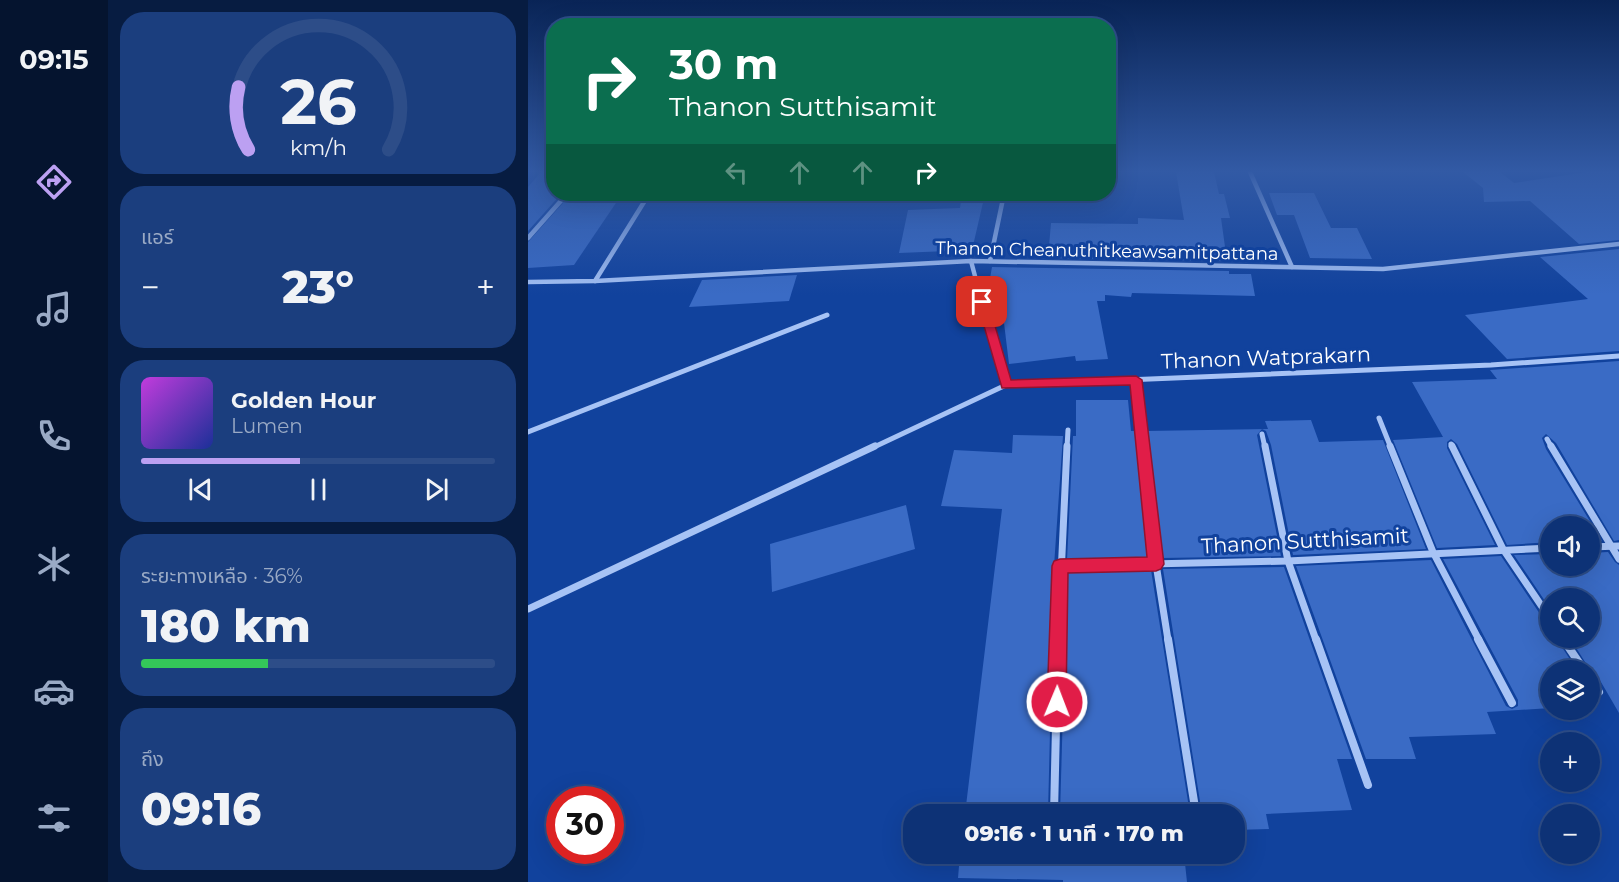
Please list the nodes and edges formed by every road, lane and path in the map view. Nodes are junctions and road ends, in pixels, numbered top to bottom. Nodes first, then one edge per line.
1 (550, 213) edge
2 (637, 213) edge
3 (1000, 213) edge
4 (1268, 213) edge
5 (528, 238) edge
6 (1619, 244) edge
7 (971, 261) junction
8 (990, 261) junction
9 (1292, 267) junction
10 (595, 281) junction
11 (528, 282) edge
12 (827, 315) dead end
13 (1619, 356) edge
14 (1136, 380) junction
15 (1006, 385) junction
16 (1379, 418) dead end
17 (1068, 430) dead end
18 (528, 432) edge
19 (1262, 434) dead end
20 (1547, 439) dead end
21 (1451, 444) dead end
22 (1600, 546) edge
23 (1610, 546) junction
24 (1619, 546) edge
25 (1540, 548) edge
26 (1503, 549) junction
27 (1433, 552) junction
28 (1619, 559) edge
29 (1288, 561) junction
30 (1156, 564) junction
31 (1060, 566) junction
32 (1540, 604) edge
33 (528, 609) edge
34 (1512, 704) dead end
35 (1368, 785) dead end
36 (1054, 804) edge
37 (1194, 804) edge

1 - 5 street
2 - 10 street
3 - 8 street
4 - 9 street
6 - 9 street, Thanon Cheanuthitkeawsamitpattana
7 - 8 street, Thanon Cheanuthitkeawsamitpattana
7 - 10 street, Thanon Cheanuthitkeawsamitpattana
7 - 15 street
8 - 9 street, Thanon Cheanuthitkeawsamitpattana
10 - 11 street, Thanon Cheanuthitkeawsamitpattana
12 - 18 street
13 - 14 street, Thanon Watprakarn
14 - 15 street, Thanon Watprakarn
14 - 30 street
15 - 33 street
16 - 27 street
17 - 31 street
19 - 29 street
20 - 23 street
21 - 26 street
22 - 23 street
23 - 24 street
23 - 28 street
25 - 26 street, Thanon Sutthisamit
26 - 27 street, Thanon Sutthisamit
26 - 32 street
27 - 29 street, Thanon Sutthisamit
27 - 34 street
29 - 30 street, Thanon Sutthisamit
29 - 35 street
30 - 31 street, Thanon Sutthisamit
30 - 37 street
31 - 36 street

